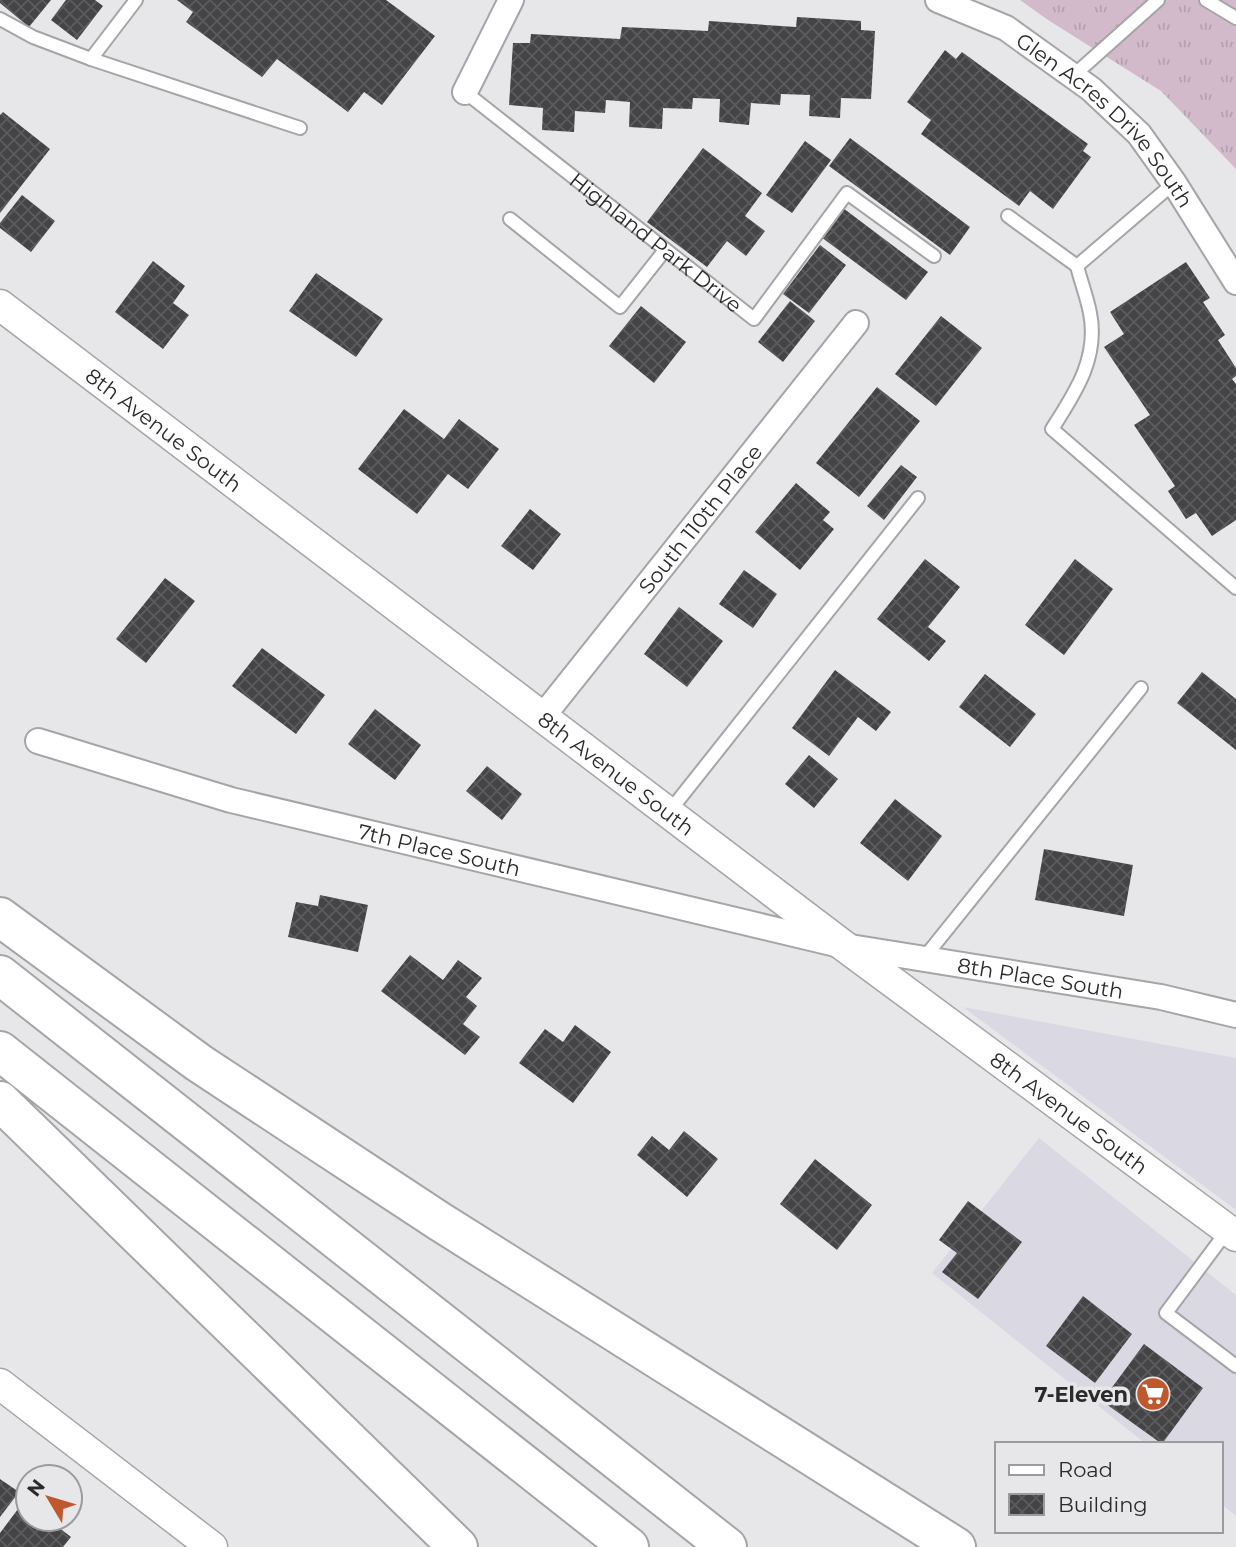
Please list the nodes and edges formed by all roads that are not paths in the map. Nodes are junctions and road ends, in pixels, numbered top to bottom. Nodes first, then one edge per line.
1 (136, 0) edge
2 (511, 0) edge
3 (939, 0) edge
4 (1158, 0) edge
5 (1206, 0) edge
6 (1236, 18) edge
7 (0, 19) edge
8 (91, 59) junction
9 (1073, 76) junction
10 (465, 92) joint
11 (300, 128) dead end
12 (1174, 183) junction
13 (1008, 216) dead end
14 (510, 219) dead end
15 (665, 250) junction
16 (934, 256) dead end
17 (1077, 266) junction
18 (1236, 282) edge
19 (0, 305) edge
20 (856, 323) dead end
21 (918, 498) dead end
22 (1236, 588) edge
23 (1141, 688) dead end
24 (543, 716) junction
25 (37, 741) dead end
26 (669, 813) junction
27 (0, 917) edge
28 (844, 946) junction
29 (924, 958) junction
30 (0, 975) edge
31 (1236, 1015) edge
32 (0, 1051) edge
33 (0, 1101) edge
34 (1233, 1229) edge
35 (1236, 1366) edge
36 (0, 1384) edge
37 (212, 1547) edge
38 (458, 1547) edge
39 (629, 1547) edge
40 (727, 1547) edge
41 (956, 1547) edge

1 - 8 lane
2 - 10 street, Highland Park Drive
3 - 9 street, Glen Acres Drive South
4 - 9 lane
5 - 6 lane
7 - 8 lane
8 - 11 lane
9 - 12 street, Glen Acres Drive South
10 - 15 lane, Highland Park Drive
12 - 17 lane
12 - 18 street, Glen Acres Drive South
13 - 17 lane
14 - 15 lane
15 - 16 lane, Highland Park Drive
17 - 22 lane
19 - 24 street, 8th Avenue South
20 - 24 street, South 110th Place
21 - 26 lane
23 - 29 lane
24 - 26 street, 8th Avenue South
25 - 28 street, 7th Place South
26 - 28 street, 8th Avenue South
27 - 41 highway
28 - 29 street, 8th Place South
28 - 34 street, 8th Avenue South
29 - 31 street, 8th Place South
30 - 40 highway
32 - 39 highway
33 - 38 highway
34 - 35 lane
36 - 37 street

